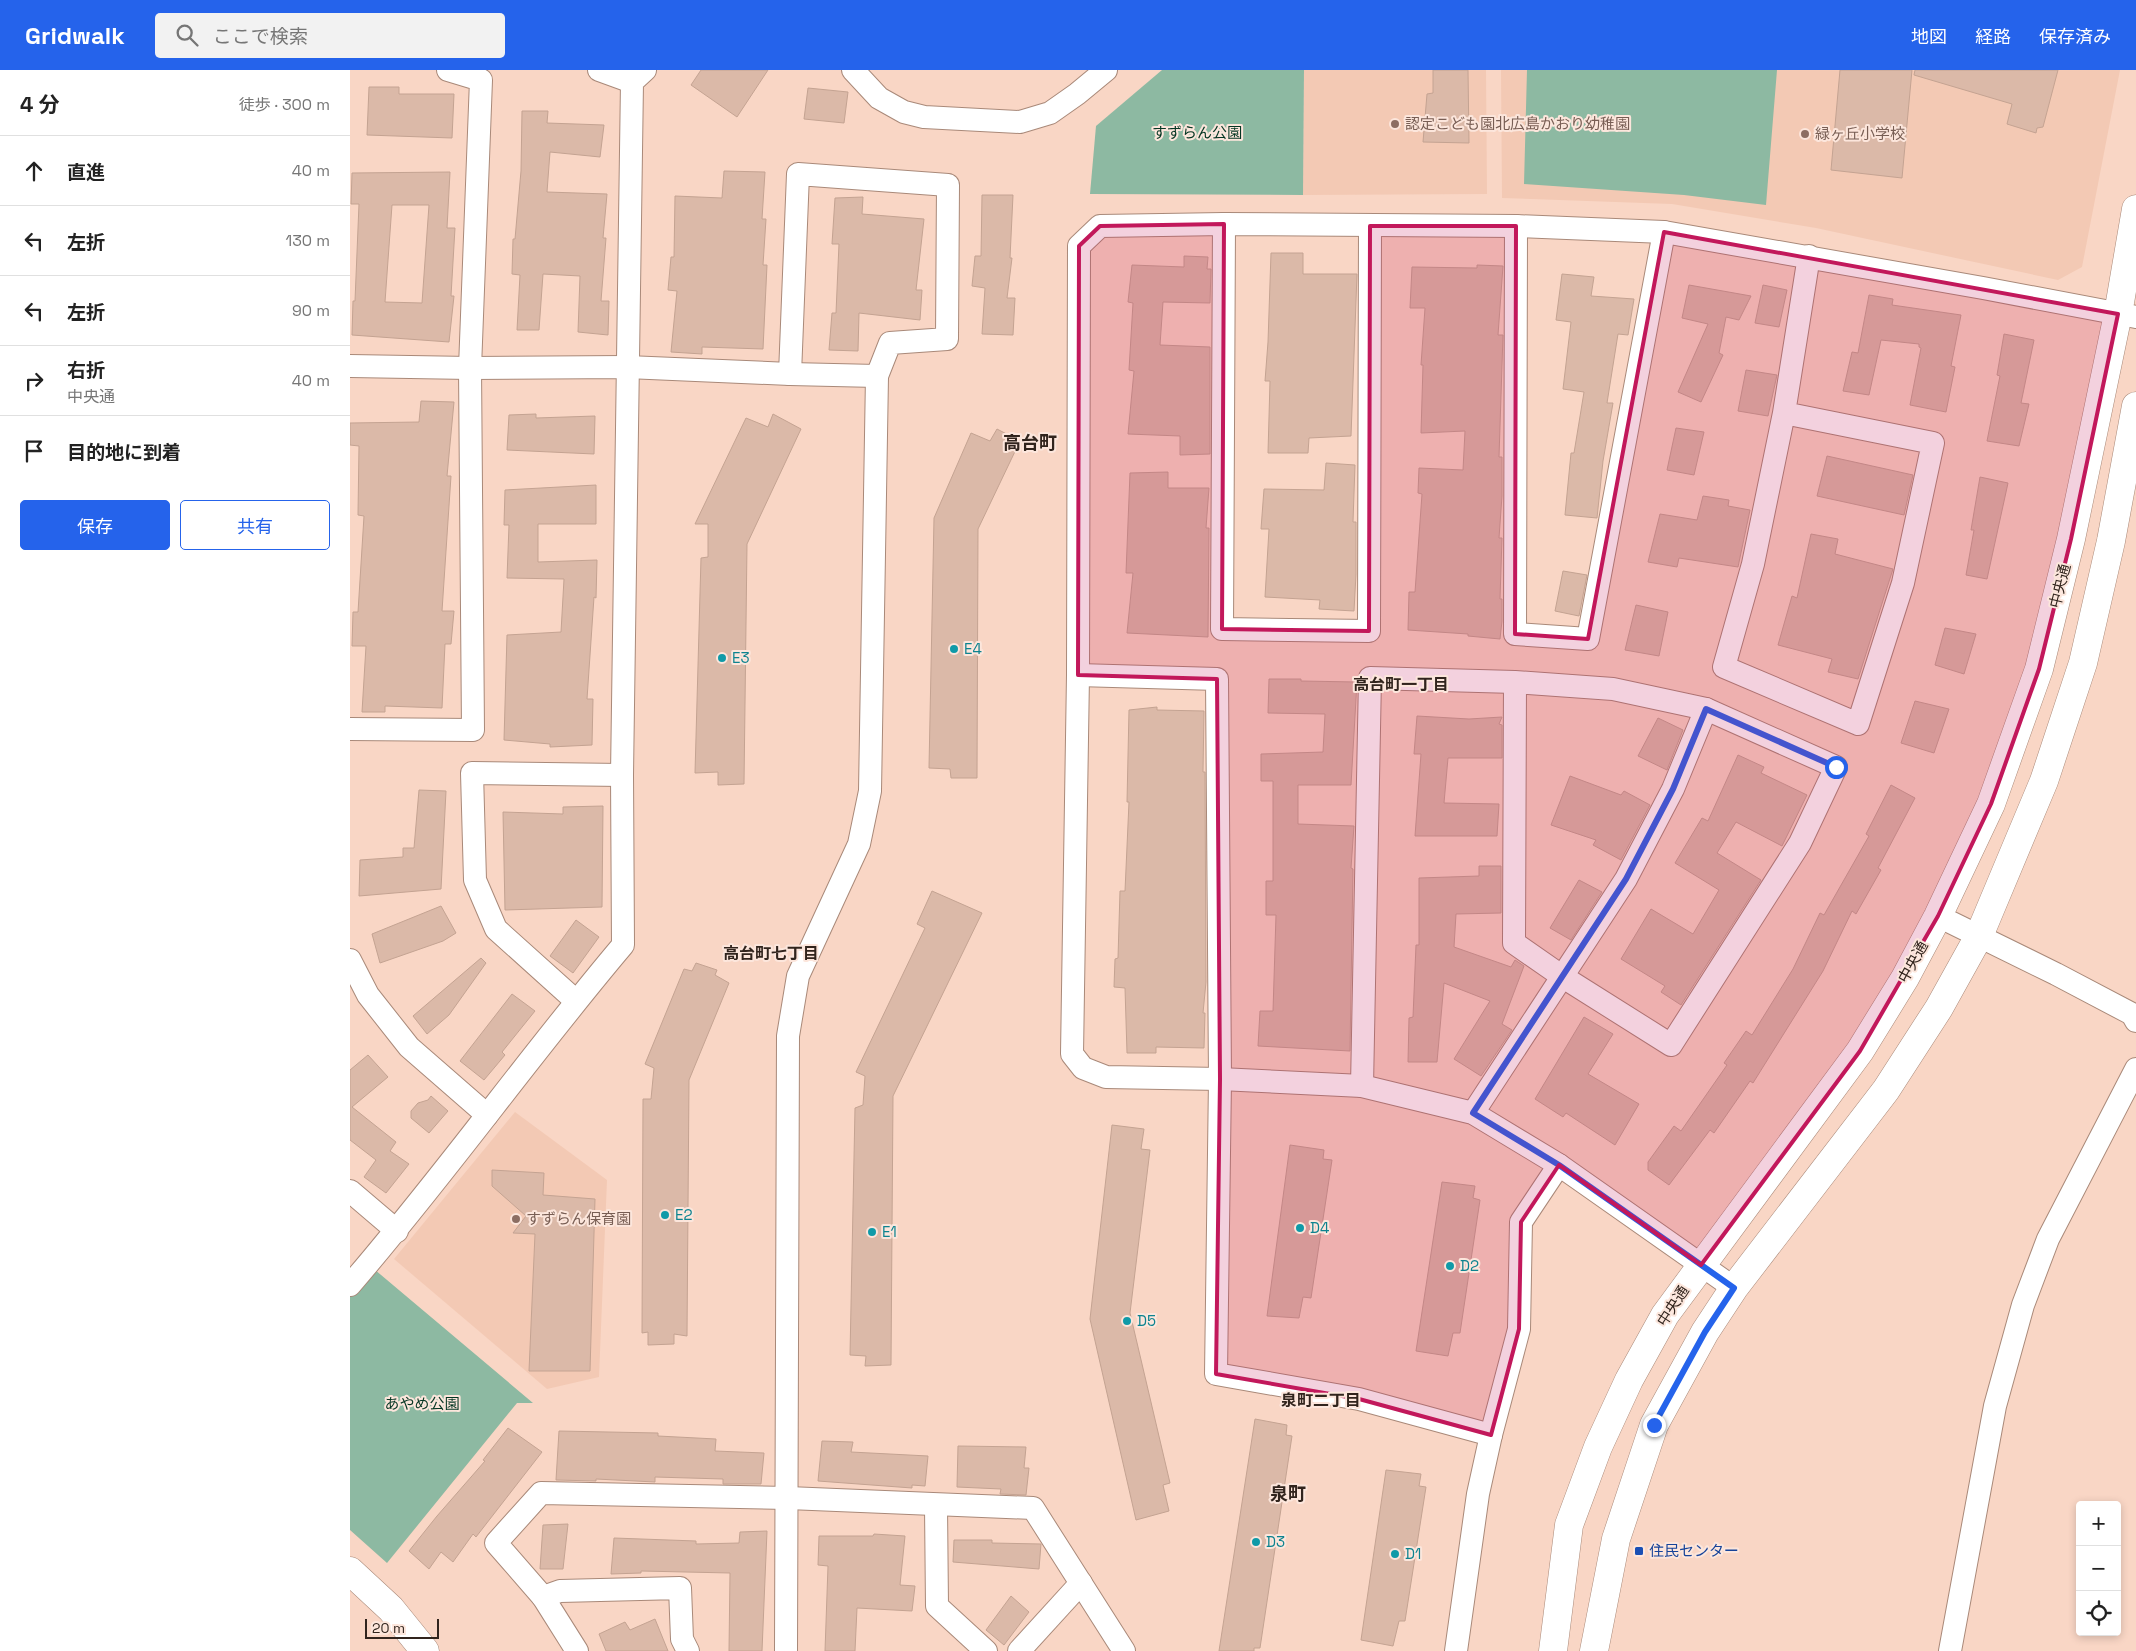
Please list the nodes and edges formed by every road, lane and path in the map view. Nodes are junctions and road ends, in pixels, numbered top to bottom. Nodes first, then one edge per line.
1 (448, 70) edge
2 (599, 70) edge
3 (1106, 70) edge
4 (855, 71) edge
5 (638, 76) edge
6 (2136, 209) edge
7 (1224, 224) junction
8 (1370, 226) junction
9 (1516, 226) junction
10 (1664, 232) junction
11 (1809, 256) junction
12 (2127, 316) edge
13 (350, 366) edge
14 (627, 367) junction
15 (470, 368) junction
16 (790, 374) junction
17 (877, 376) junction
18 (2136, 406) edge
19 (1784, 413) junction
20 (1078, 675) junction
21 (1515, 682) junction
22 (1706, 709) junction
23 (350, 729) edge
24 (622, 775) junction
25 (1938, 916) junction
26 (1979, 936) junction
27 (350, 960) edge
28 (1563, 977) junction
29 (576, 1001) junction
30 (2136, 1021) edge
31 (2136, 1069) edge
32 (1220, 1079) junction
33 (1362, 1086) junction
34 (1473, 1113) junction
35 (487, 1115) junction
36 (1559, 1165) junction
37 (350, 1191) edge
38 (397, 1231) junction
39 (1701, 1265) junction
40 (350, 1285) edge
41 (1734, 1288) junction
42 (1491, 1435) junction
43 (788, 1498) junction
44 (936, 1506) junction
45 (350, 1571) edge
46 (1081, 1583) junction
47 (543, 1597) junction
48 (425, 1651) edge
49 (577, 1651) edge
50 (688, 1651) edge
51 (786, 1651) edge
52 (986, 1651) edge
53 (1019, 1651) edge
54 (1124, 1651) edge
55 (1456, 1651) edge
56 (1553, 1651) edge
57 (1594, 1651) edge
58 (1950, 1651) edge

1 - 15 street
2 - 5 street
3 - 4 street
5 - 14 street
6 - 12 street, 中央通
7 - 8 street
7 - 8 street
7 - 20 street
8 - 9 street
9 - 10 street
9 - 10 street
10 - 11 street
11 - 12 street
11 - 19 street
12 - 25 street, 中央通
13 - 15 street
14 - 15 street
14 - 16 street
14 - 24 street
15 - 23 street
16 - 17 street
16 - 17 street
17 - 43 street
18 - 26 street
19 - 19 street
20 - 32 street
20 - 32 street
21 - 22 street
21 - 28 street
21 - 33 street
22 - 28 street
22 - 28 street
24 - 29 street
24 - 29 street
25 - 26 street
25 - 39 street, 中央通
26 - 30 street
26 - 41 street
27 - 35 street
28 - 34 street
29 - 35 street
31 - 58 street
32 - 33 street
32 - 42 street
33 - 34 street
34 - 36 street
35 - 38 street
36 - 39 street
36 - 42 street
37 - 38 street
38 - 40 street
39 - 41 street
39 - 56 street, 中央通
41 - 57 street
42 - 55 street
43 - 44 street
43 - 47 street
43 - 51 street
44 - 46 street
44 - 52 street
45 - 48 street
46 - 53 street
46 - 54 street
47 - 49 street
47 - 50 street

